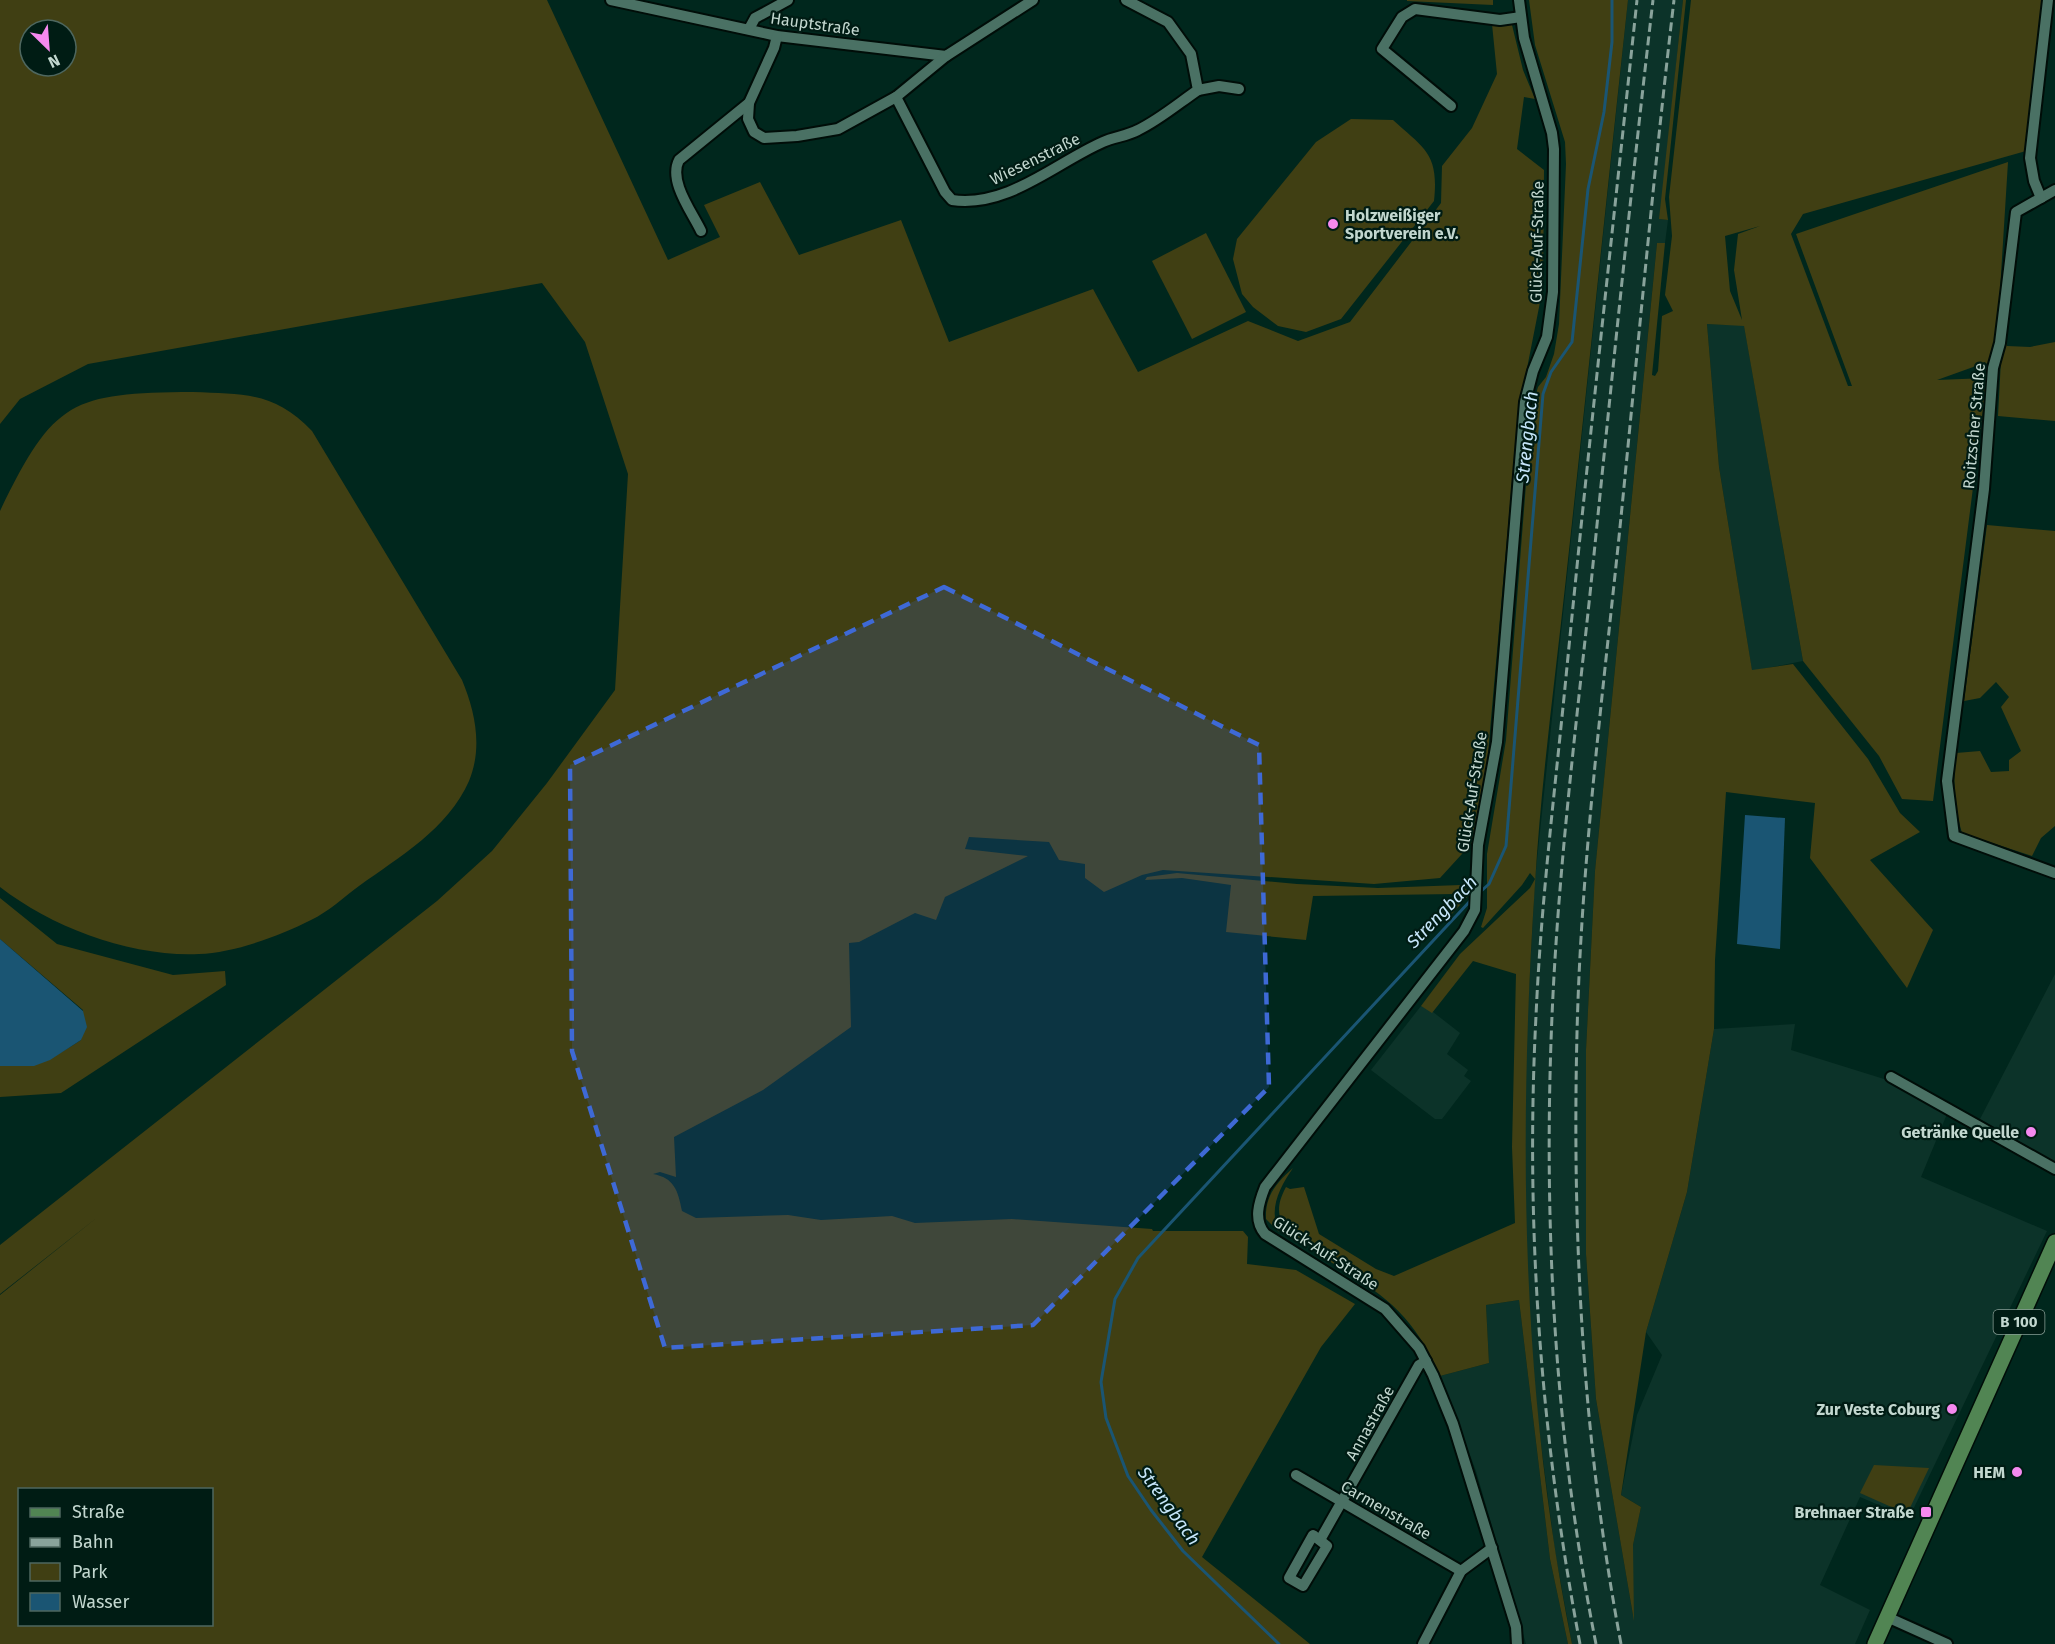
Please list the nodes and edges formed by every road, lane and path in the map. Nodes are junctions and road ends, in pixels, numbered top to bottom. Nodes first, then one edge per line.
1 (611, 0) edge
2 (788, 0) edge
3 (1033, 0) edge
4 (1126, 0) edge
5 (1519, 0) edge
6 (2048, 0) edge
7 (1521, 17) junction
8 (749, 29) junction
9 (777, 36) junction
10 (946, 57) junction
11 (1239, 89) dead end
12 (1198, 90) junction
13 (896, 98) junction
14 (748, 103) junction
15 (1451, 105) dead end
16 (2055, 190) edge
17 (2041, 198) junction
18 (701, 231) dead end
19 (2055, 873) edge
20 (1891, 1077) dead end
21 (2055, 1170) edge
22 (2055, 1242) edge
23 (1426, 1361) junction
24 (1296, 1475) dead end
25 (1342, 1502) junction
26 (1320, 1540) dead end
27 (1492, 1548) junction
28 (1461, 1571) junction
29 (1887, 1617) junction
30 (1423, 1644) edge
31 (1517, 1644) edge
32 (1875, 1644) edge
33 (1947, 1644) edge

1 - 8 street, Hauptstraße
2 - 8 street
3 - 10 street
4 - 12 street
5 - 7 street, Glück-Auf-Straße
6 - 17 street
7 - 15 street
7 - 23 street, Glück-Auf-Straße
8 - 9 street, Hauptstraße
9 - 10 street, Hauptstraße
9 - 14 street
10 - 13 street
11 - 12 street, Wiesenstraße
12 - 13 street, Wiesenstraße
13 - 14 street
14 - 18 street
16 - 17 street
17 - 19 street, Roitzscher Straße
20 - 21 street
22 - 29 main road, B 100
23 - 25 street, Annastraße
23 - 27 street, Glück-Auf-Straße
24 - 25 street, Carmenstraße
25 - 26 street, Annastraße
25 - 28 street, Carmenstraße
27 - 28 street
27 - 31 street, Glück-Auf-Straße
28 - 30 street
29 - 32 main road, B 100
29 - 33 street

